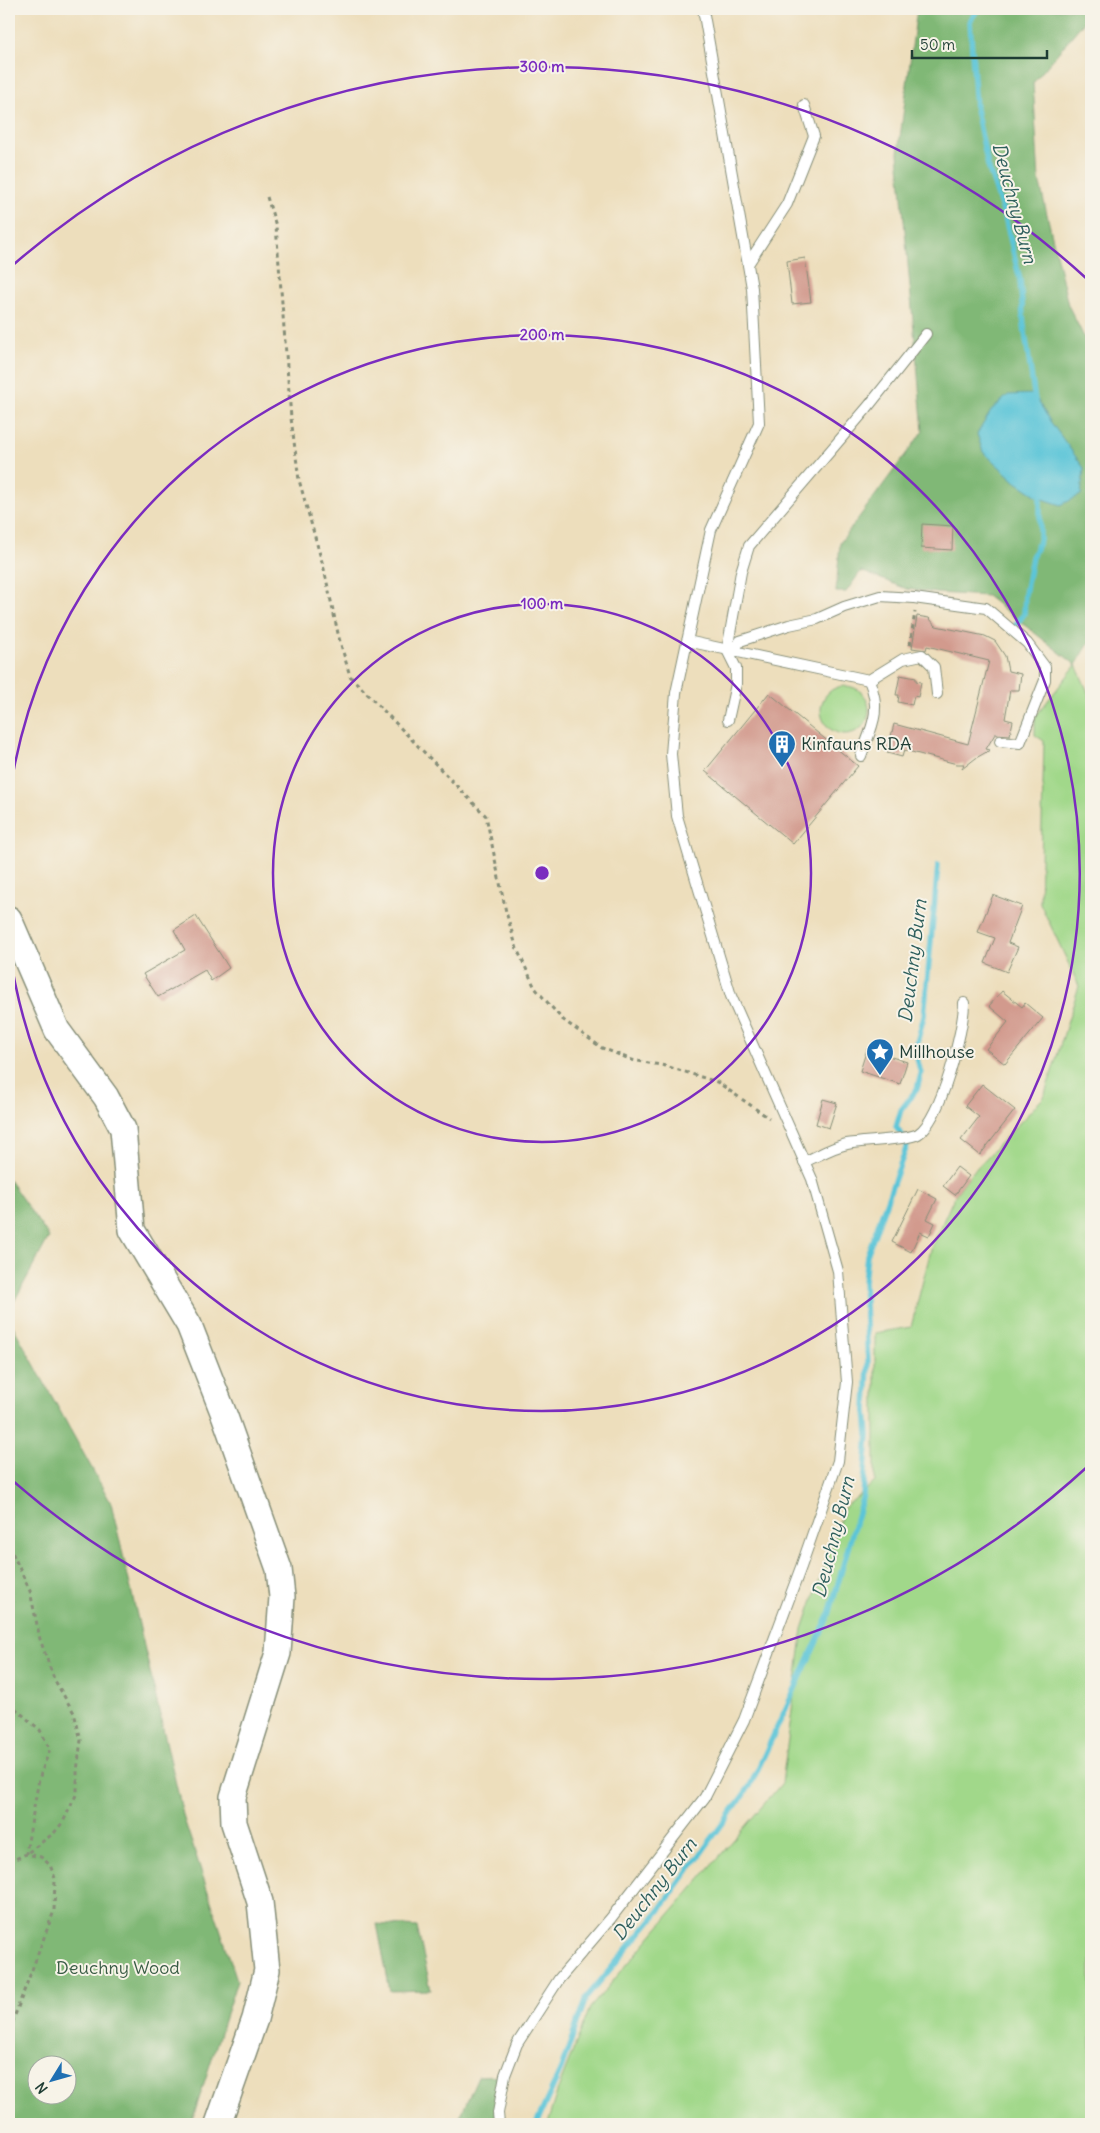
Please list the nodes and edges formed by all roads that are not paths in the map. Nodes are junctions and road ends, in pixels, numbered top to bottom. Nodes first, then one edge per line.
1 (703, 9) edge
2 (804, 105) dead end
3 (748, 264) junction
4 (926, 334) dead end
5 (687, 641) junction
6 (731, 650) junction
7 (869, 680) junction
8 (937, 694) dead end
9 (728, 720) dead end
10 (1000, 741) dead end
11 (861, 756) dead end
12 (9, 920) edge
13 (964, 1003) dead end
14 (804, 1162) junction
15 (218, 2124) edge
16 (499, 2124) edge

1 - 3 lane
2 - 3 lane
3 - 5 lane
4 - 6 lane
5 - 6 lane
5 - 14 lane
6 - 7 lane
6 - 9 lane
6 - 10 lane
7 - 8 lane
7 - 11 lane
12 - 15 street
13 - 14 lane
14 - 16 lane

